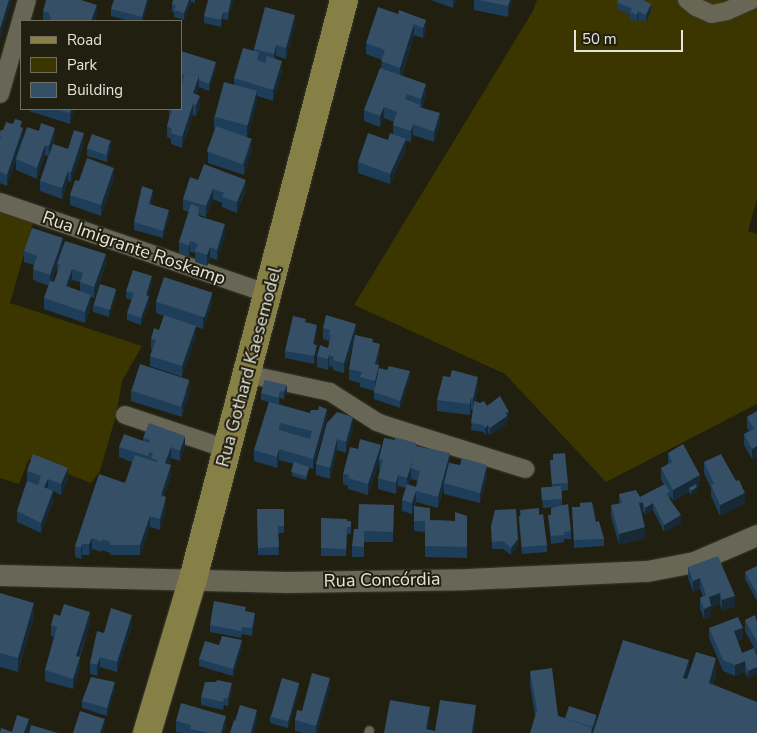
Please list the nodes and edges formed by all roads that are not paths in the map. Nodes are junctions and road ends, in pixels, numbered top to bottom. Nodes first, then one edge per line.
1 (27, 0) edge
2 (344, 0) edge
3 (688, 0) edge
4 (752, 0) edge
5 (21, 20) edge
6 (20, 24) edge
7 (0, 94) edge
8 (0, 202) edge
9 (268, 294) junction
10 (247, 374) junction
11 (125, 415) dead end
12 (227, 449) junction
13 (525, 469) dead end
14 (757, 535) edge
15 (0, 575) edge
16 (193, 580) junction
17 (147, 733) edge

1 - 5 street
2 - 9 main road, Rua Gothard Kaesemodel
3 - 4 street
6 - 7 street
8 - 9 street, Rua Imigrante Roskamp
9 - 10 main road, Rua Gothard Kaesemodel
10 - 12 main road, Rua Gothard Kaesemodel
10 - 13 street
11 - 12 street
12 - 16 main road, Rua Gothard Kaesemodel
14 - 16 street, Rua Concórdia
15 - 16 street, Rua Concórdia
16 - 17 main road, Rua Gothard Kaesemodel

